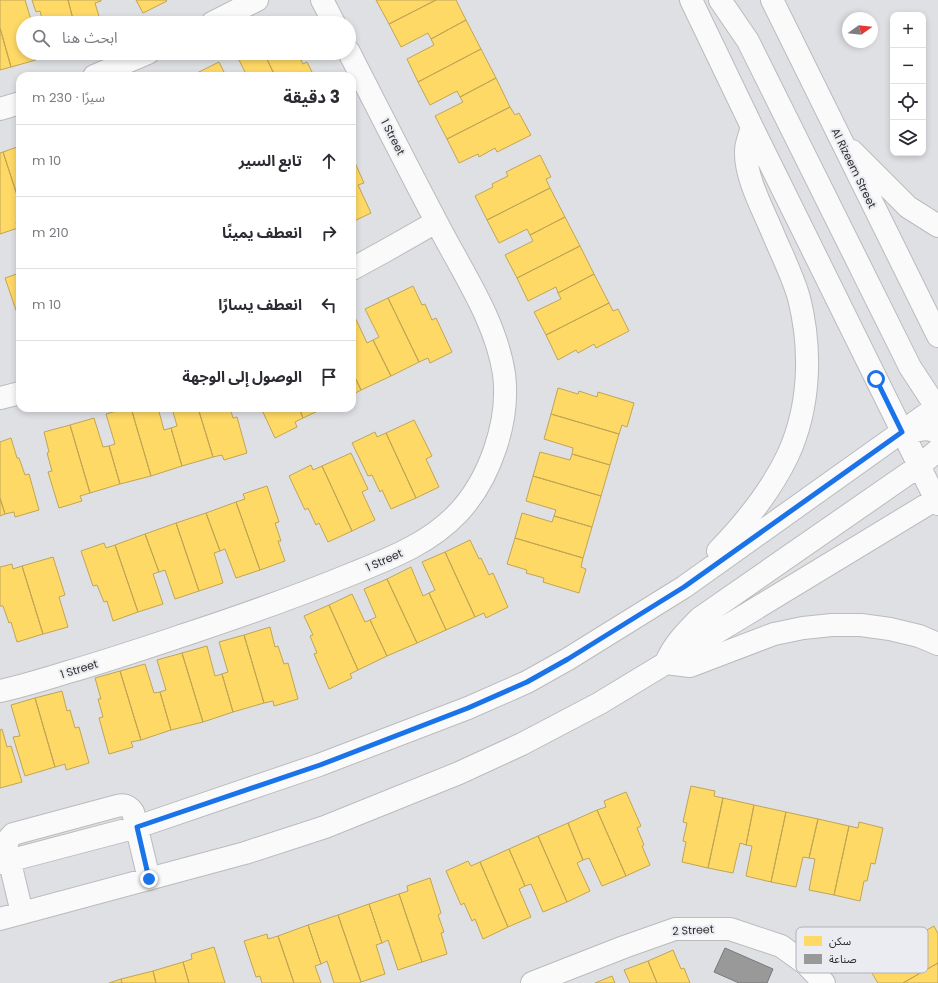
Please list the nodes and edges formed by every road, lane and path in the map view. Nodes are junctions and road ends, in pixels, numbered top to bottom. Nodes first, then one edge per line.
1 (257, 0) edge
2 (322, 0) edge
3 (690, 0) edge
4 (720, 0) edge
5 (772, 0) edge
6 (226, 16) edge
7 (330, 16) edge
8 (132, 60) edge
9 (353, 60) edge
10 (103, 72) edge
11 (16, 104) edge
12 (0, 109) edge
13 (752, 127) junction
14 (838, 136) junction
15 (436, 222) junction
16 (938, 226) edge
17 (356, 266) edge
18 (938, 336) edge
19 (16, 394) edge
20 (0, 398) edge
21 (937, 408) edge
22 (902, 432) junction
23 (938, 432) edge
24 (938, 450) edge
25 (919, 466) junction
26 (938, 500) edge
27 (684, 587) junction
28 (938, 644) edge
29 (666, 663) junction
30 (0, 692) edge
31 (137, 827) junction
32 (5, 862) edge
33 (149, 879) junction
34 (22, 913) junction
35 (0, 919) edge
36 (796, 957) edge
37 (815, 973) edge
38 (532, 983) edge
39 (824, 983) edge

1 - 6 street
2 - 7 street
3 - 13 street
4 - 21 street
5 - 14 street, Al Rizeem Street
8 - 10 street
9 - 15 street, 1 Street
11 - 12 street
13 - 22 street
13 - 27 street
14 - 16 street
14 - 18 street, Al Rizeem Street
15 - 17 street
15 - 30 street, 1 Street
19 - 20 street
21 - 22 street
22 - 23 street
22 - 25 street
22 - 27 street
24 - 25 street
25 - 26 street
25 - 29 street
26 - 29 street
27 - 31 street
28 - 29 street
29 - 33 street
31 - 32 street
31 - 33 street
32 - 34 street
33 - 34 street
34 - 35 street
36 - 38 street, 2 Street
37 - 39 street, 2 Street

